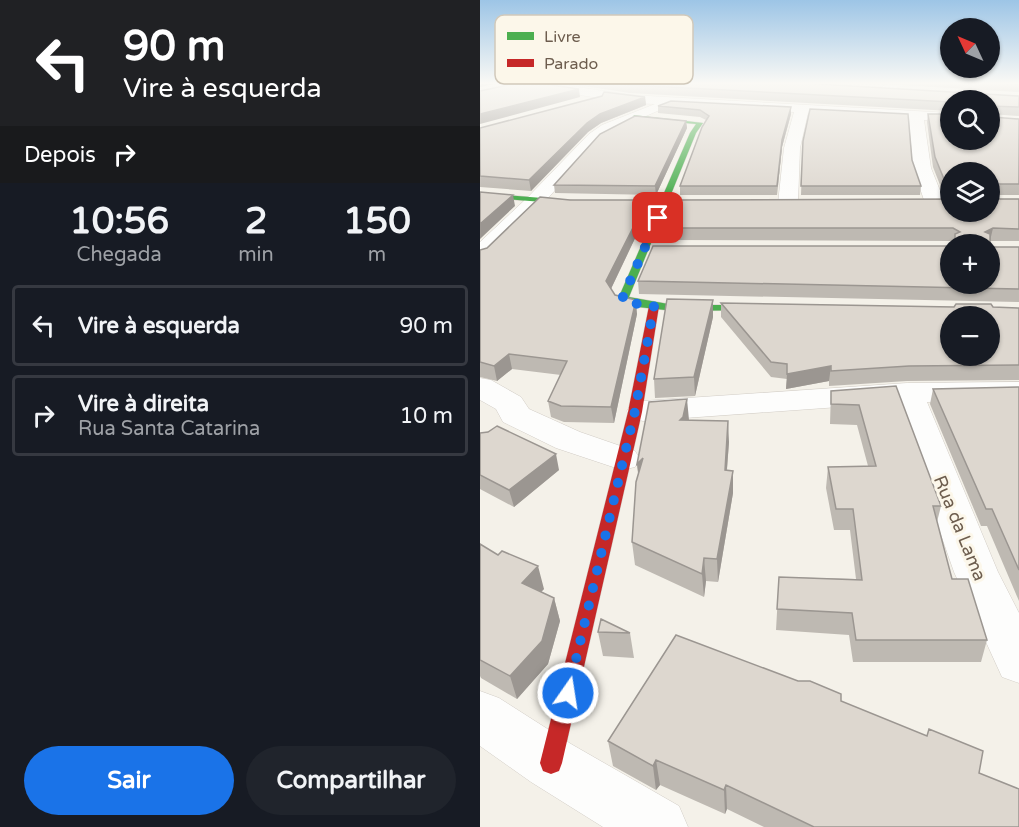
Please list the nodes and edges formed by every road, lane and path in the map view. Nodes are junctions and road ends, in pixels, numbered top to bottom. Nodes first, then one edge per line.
1 (623, 122) edge
2 (685, 122) edge
3 (799, 122) edge
4 (916, 122) edge
5 (480, 195) edge
6 (535, 201) junction
7 (595, 203) edge
8 (788, 203) edge
9 (936, 203) edge
10 (646, 249) junction
11 (670, 249) edge
12 (481, 251) edge
13 (654, 306) junction
14 (783, 308) edge
15 (480, 387) edge
16 (1019, 391) edge
17 (907, 393) junction
18 (635, 411) junction
19 (622, 459) junction
20 (1019, 662) edge
21 (480, 716) edge
22 (551, 763) junction
23 (658, 827) edge

1 - 6 street
2 - 10 street
3 - 8 street
4 - 9 street
5 - 6 street
6 - 7 street
6 - 12 street
10 - 11 street
10 - 13 street
13 - 14 street
13 - 18 street
15 - 19 street
16 - 17 street
17 - 18 street
17 - 20 street, Rua da Lama
18 - 19 street
19 - 22 street
21 - 22 street
22 - 23 street

